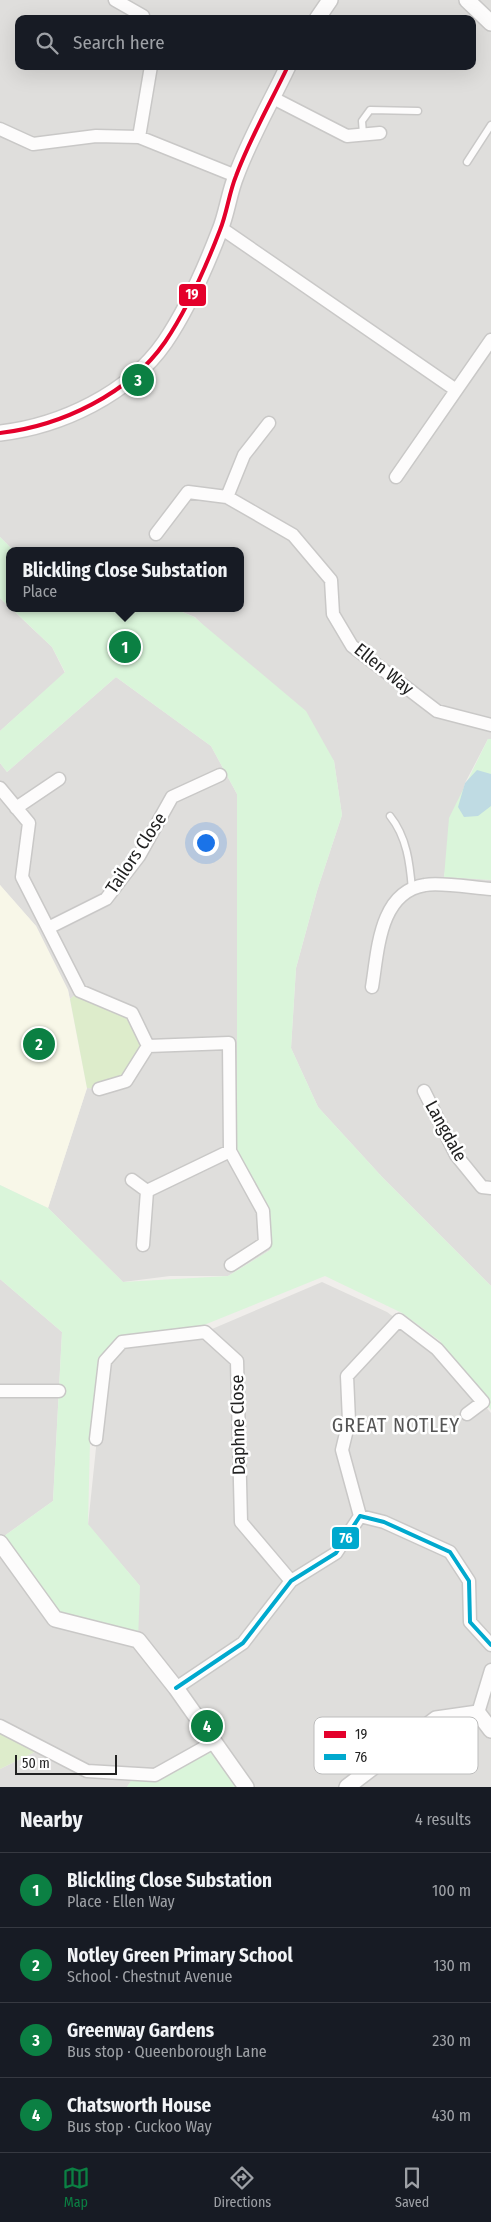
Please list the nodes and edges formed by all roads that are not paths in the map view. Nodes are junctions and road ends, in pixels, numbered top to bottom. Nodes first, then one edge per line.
1 (115, 0) edge
2 (330, 0) edge
3 (466, 0) edge
4 (141, 15) edge
5 (320, 15) edge
6 (491, 23) edge
7 (150, 70) edge
8 (286, 70) edge
9 (273, 98) junction
10 (418, 112) dead end
11 (491, 125) edge
12 (0, 129) edge
13 (380, 133) dead end
14 (363, 134) junction
15 (139, 137) junction
16 (467, 162) dead end
17 (236, 176) junction
18 (221, 228) junction
19 (491, 340) edge
20 (456, 390) junction
21 (269, 424) dead end
22 (0, 433) edge
23 (396, 477) dead end
24 (227, 497) junction
25 (156, 534) dead end
26 (491, 725) edge
27 (220, 774) dead end
28 (59, 779) dead end
29 (0, 788) edge
30 (16, 808) junction
31 (390, 816) dead end
32 (491, 889) edge
33 (412, 890) junction
34 (48, 928) junction
35 (372, 987) dead end
36 (148, 1046) junction
37 (99, 1089) dead end
38 (424, 1091) dead end
39 (230, 1152) junction
40 (132, 1180) dead end
41 (491, 1188) edge
42 (147, 1191) junction
43 (143, 1245) dead end
44 (231, 1265) dead end
45 (0, 1391) edge
46 (59, 1391) dead end
47 (467, 1414) dead end
48 (96, 1439) dead end
49 (360, 1516) junction
50 (0, 1543) edge
51 (291, 1581) junction
52 (491, 1645) edge
53 (491, 1670) edge
54 (176, 1688) junction
55 (478, 1713) junction
56 (450, 1717) edge
57 (0, 1726) edge
58 (491, 1730) edge
59 (214, 1742) junction
60 (364, 1774) edge
61 (246, 1787) edge
62 (347, 1787) edge

1 - 4 street
2 - 5 street
3 - 6 street
7 - 15 street
8 - 9 street
9 - 14 street
9 - 17 street
10 - 14 lane
11 - 16 lane
12 - 15 street
13 - 14 street
15 - 17 street
17 - 18 street
18 - 20 street
18 - 22 street
19 - 20 street
20 - 23 street
21 - 24 street
24 - 25 street, Ellen Way
24 - 26 street, Ellen Way
27 - 34 street, Tailors Close
28 - 30 street
29 - 30 street
30 - 34 street
31 - 33 lane
32 - 33 street
33 - 35 street
34 - 36 street
36 - 37 street
36 - 39 street
38 - 41 street, Langdale
39 - 42 street
39 - 44 street
40 - 42 street
42 - 43 street
45 - 46 street
47 - 49 street
48 - 51 street, Daphne Close
49 - 51 street
49 - 52 street
50 - 54 street
51 - 54 street
53 - 55 street
54 - 59 street
55 - 56 street
55 - 58 street
57 - 59 street
59 - 61 street
60 - 62 street

